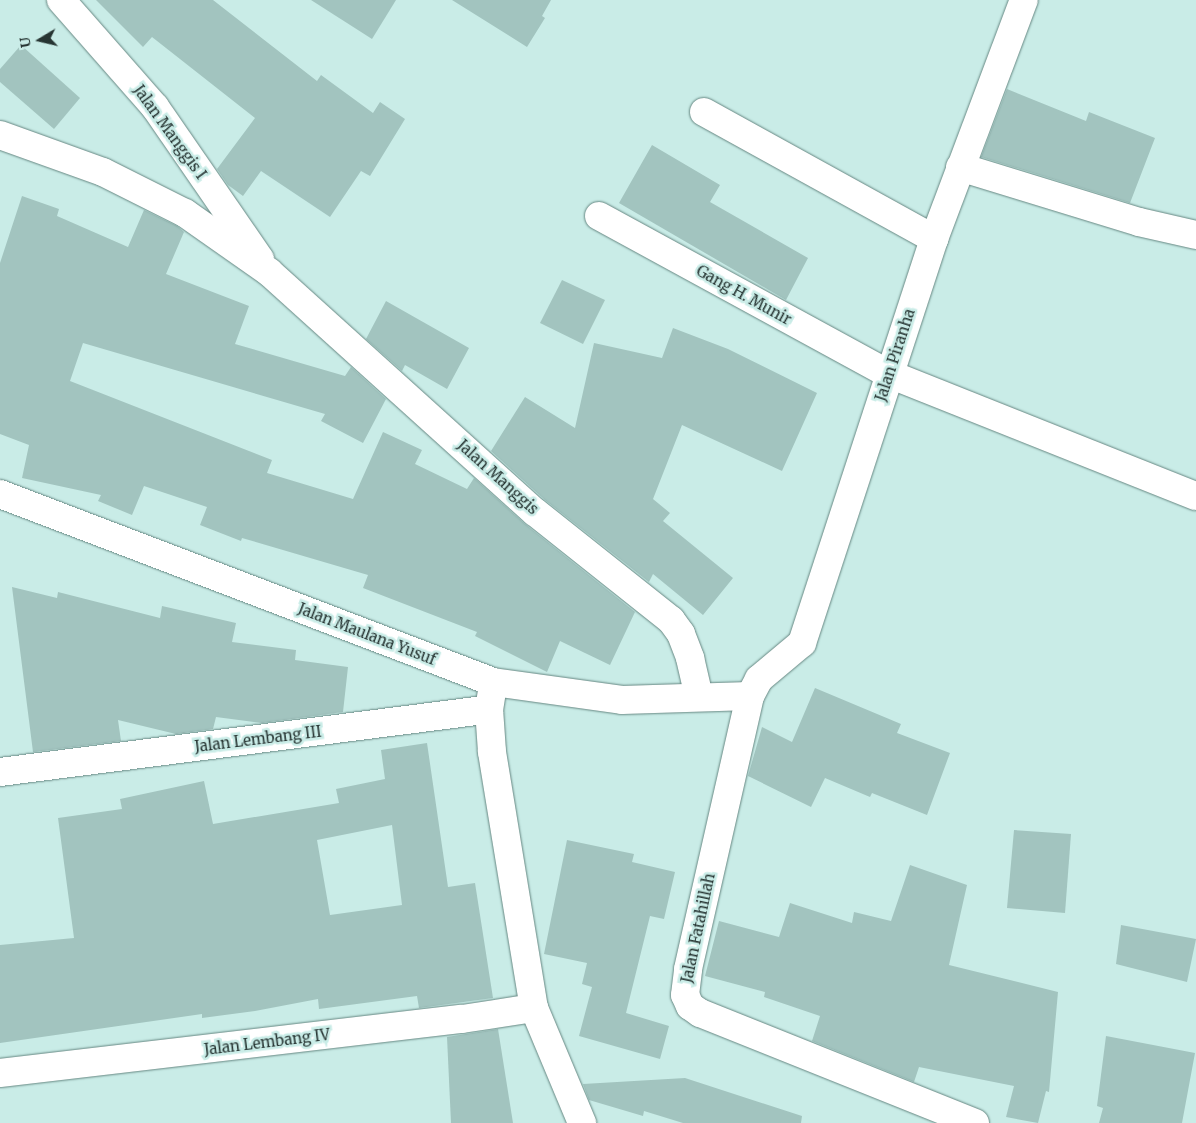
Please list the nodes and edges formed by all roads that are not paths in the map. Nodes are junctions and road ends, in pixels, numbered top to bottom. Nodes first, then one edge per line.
1 (61, 0) edge
2 (1024, 0) edge
3 (704, 112) dead end
4 (0, 135) edge
5 (960, 167) junction
6 (599, 216) dead end
7 (1196, 235) edge
8 (934, 239) junction
9 (269, 272) junction
10 (889, 374) junction
11 (0, 494) edge
12 (1196, 496) edge
13 (493, 682) junction
14 (699, 696) junction
15 (750, 696) junction
16 (489, 709) junction
17 (0, 772) edge
18 (534, 1008) junction
19 (0, 1073) edge
20 (582, 1123) edge
21 (975, 1123) edge

1 - 9 street, Jalan Manggis I
2 - 5 street, Jalan Piranha
3 - 8 street
4 - 9 street
5 - 7 street
5 - 8 street, Jalan Piranha
6 - 10 street, Gang H. Munir
8 - 10 street, Jalan Piranha
9 - 14 street, Jalan Manggis
10 - 12 street, Gang H. Munir
10 - 15 street, Jalan Piranha
11 - 13 street, Jalan Maulana Yusuf
13 - 14 street, Jalan Maulana Yusuf
13 - 16 street
14 - 15 street, Jalan Maulana Yusuf
15 - 21 street, Jalan Fatahillah
16 - 17 street, Jalan Lembang III
16 - 18 street
18 - 19 street, Jalan Lembang IV
18 - 20 street

